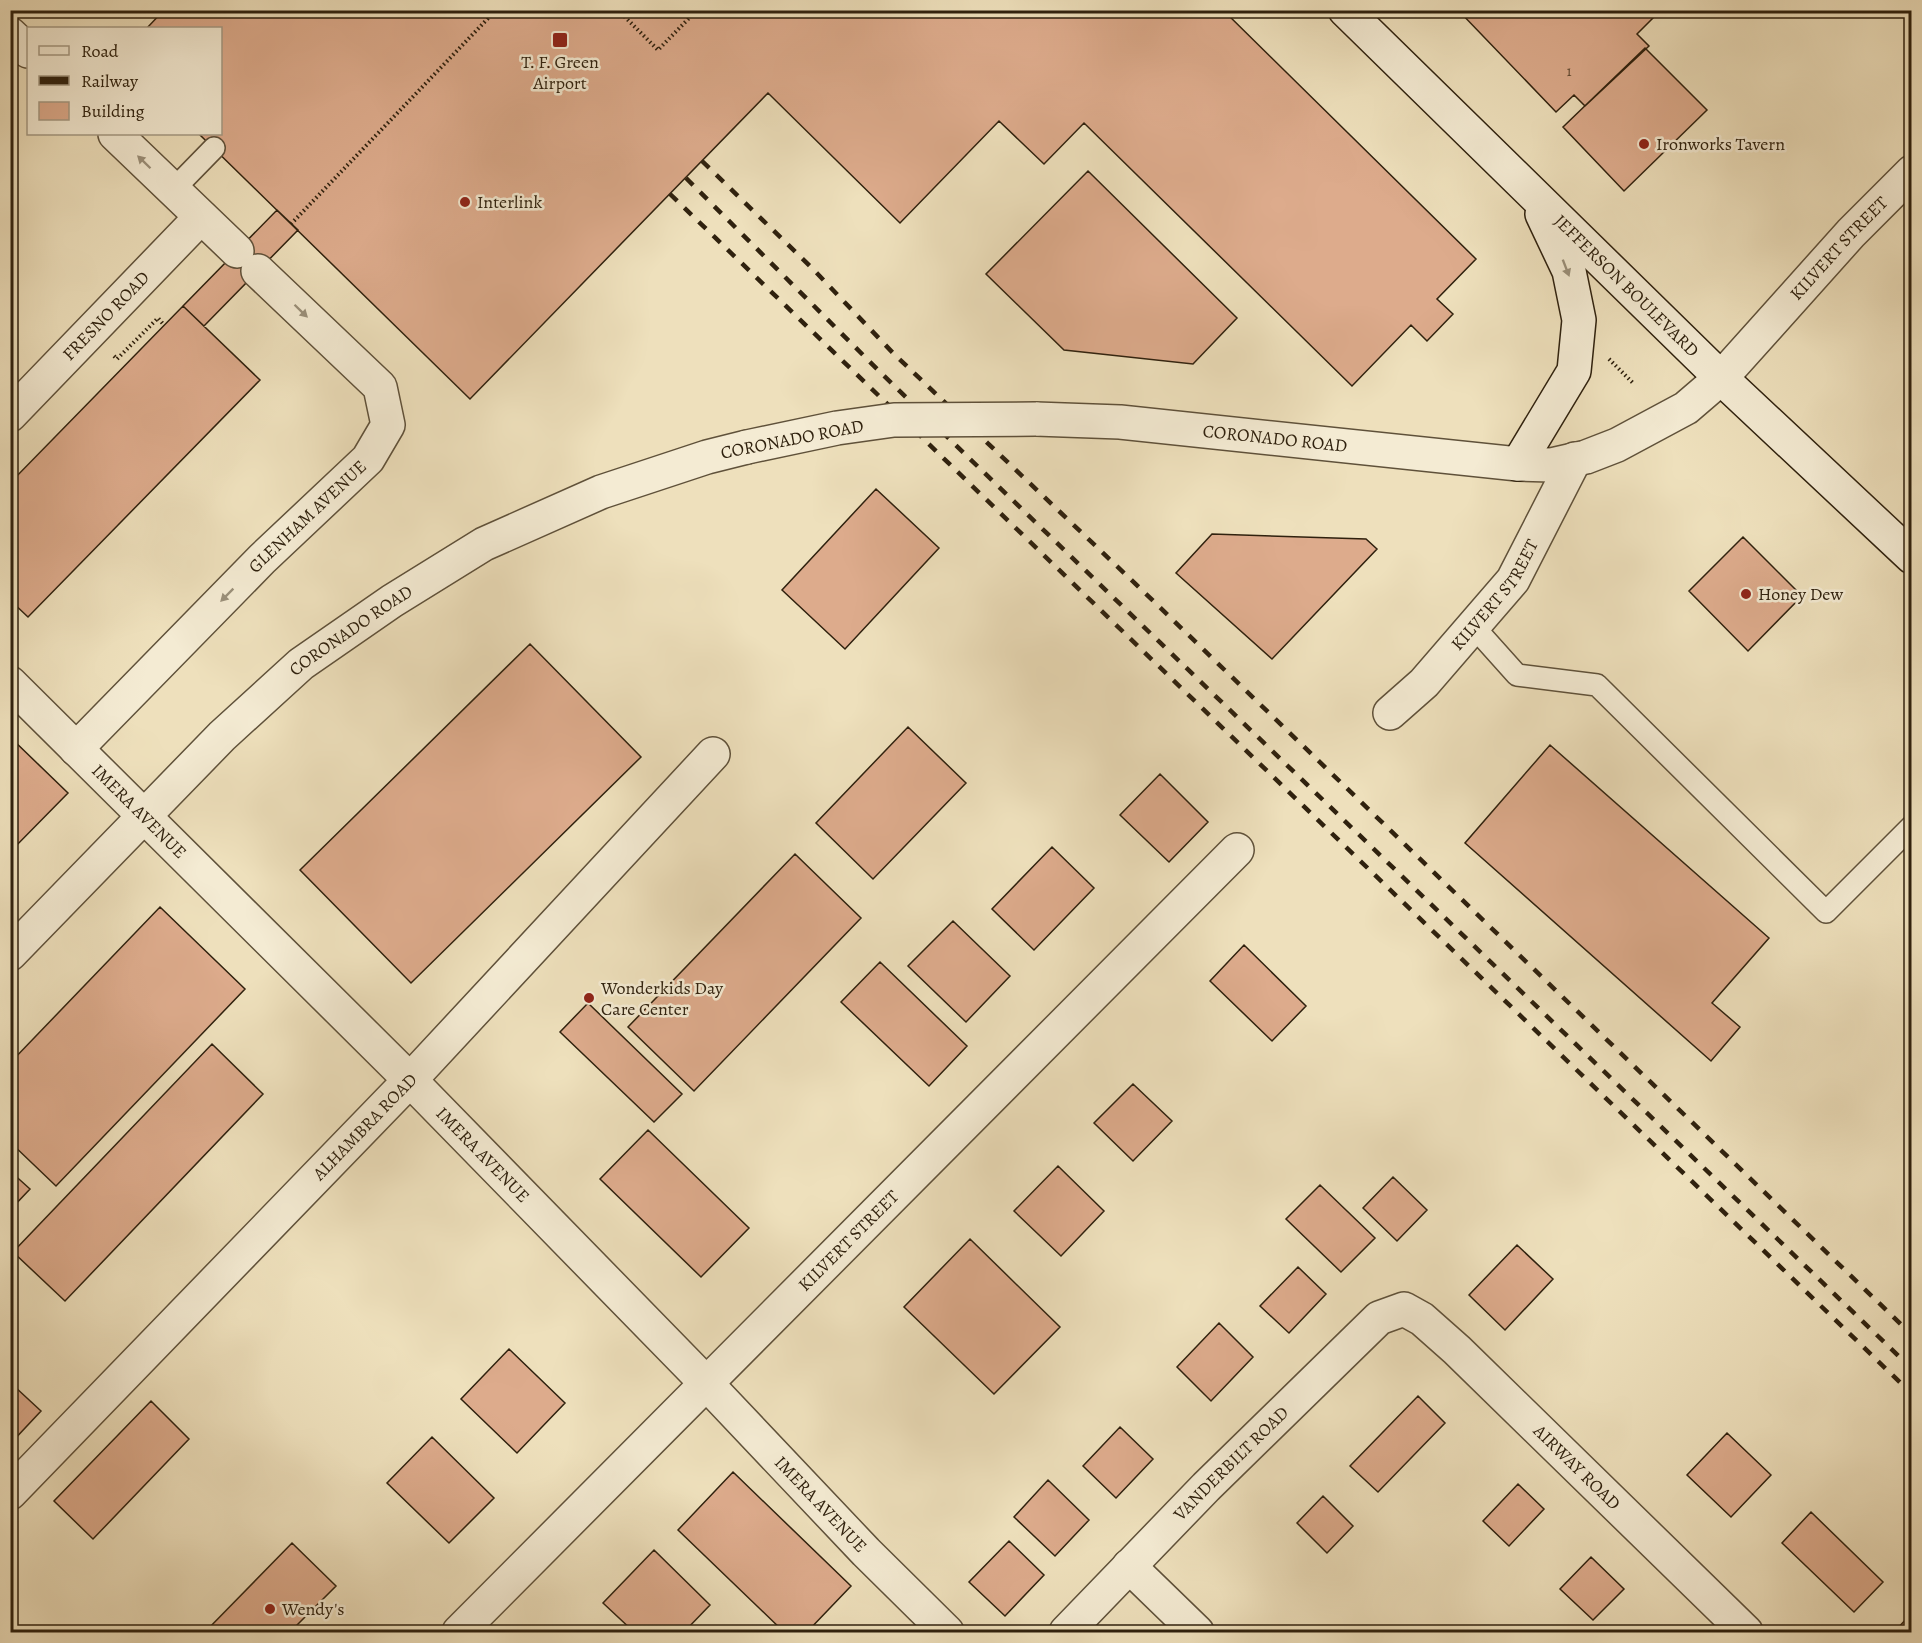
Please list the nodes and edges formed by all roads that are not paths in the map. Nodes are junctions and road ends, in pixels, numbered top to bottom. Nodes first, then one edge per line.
1 (1345, 10) edge
2 (10, 34) edge
3 (27, 50) edge
4 (116, 135) edge
5 (214, 148) dead end
6 (1911, 172) edge
7 (173, 190) junction
8 (1533, 196) junction
9 (201, 217) junction
10 (1721, 378) junction
11 (10, 416) edge
12 (1575, 459) junction
13 (1518, 464) junction
14 (1911, 557) edge
15 (1474, 627) junction
16 (10, 682) edge
17 (1390, 713) dead end
18 (76, 749) junction
19 (713, 754) dead end
20 (144, 814) junction
21 (1911, 826) edge
22 (1236, 850) dead end
23 (10, 954) edge
24 (410, 1080) junction
25 (1404, 1309) joint
26 (706, 1383) junction
27 (10, 1493) edge
28 (1129, 1566) junction
29 (459, 1632) edge
30 (947, 1632) edge
31 (1066, 1632) edge
32 (1197, 1632) edge
33 (1746, 1632) edge

1 - 8 street, JEFFERSON BOULEVARD
2 - 3 street
7 -> 4 street, GLENHAM AVENUE
5 - 7 lane
6 - 10 street, KILVERT STREET
7 - 9 street, GLENHAM AVENUE
8 - 10 street, JEFFERSON BOULEVARD
8 -> 13 street
9 - 11 street, FRESNO ROAD
9 -> 18 street, GLENHAM AVENUE
10 - 12 street, CORONADO ROAD
10 - 14 street, JEFFERSON BOULEVARD
12 - 13 street, CORONADO ROAD
12 - 15 street, KILVERT STREET
13 - 20 street, CORONADO ROAD, bridge
15 - 17 street, KILVERT STREET
15 - 21 lane
16 - 18 street, IMERA AVENUE
18 - 20 street, IMERA AVENUE
19 - 24 street, ALHAMBRA ROAD
20 - 23 street, CORONADO ROAD
20 - 24 street, IMERA AVENUE
22 - 26 street, KILVERT STREET
24 - 26 street, IMERA AVENUE
24 - 27 street, ALHAMBRA ROAD
25 - 28 street, VANDERBILT ROAD
25 - 33 street, AIRWAY ROAD
26 - 29 street, KILVERT STREET
26 - 30 street, IMERA AVENUE
28 - 31 street, VANDERBILT ROAD
28 - 32 street

